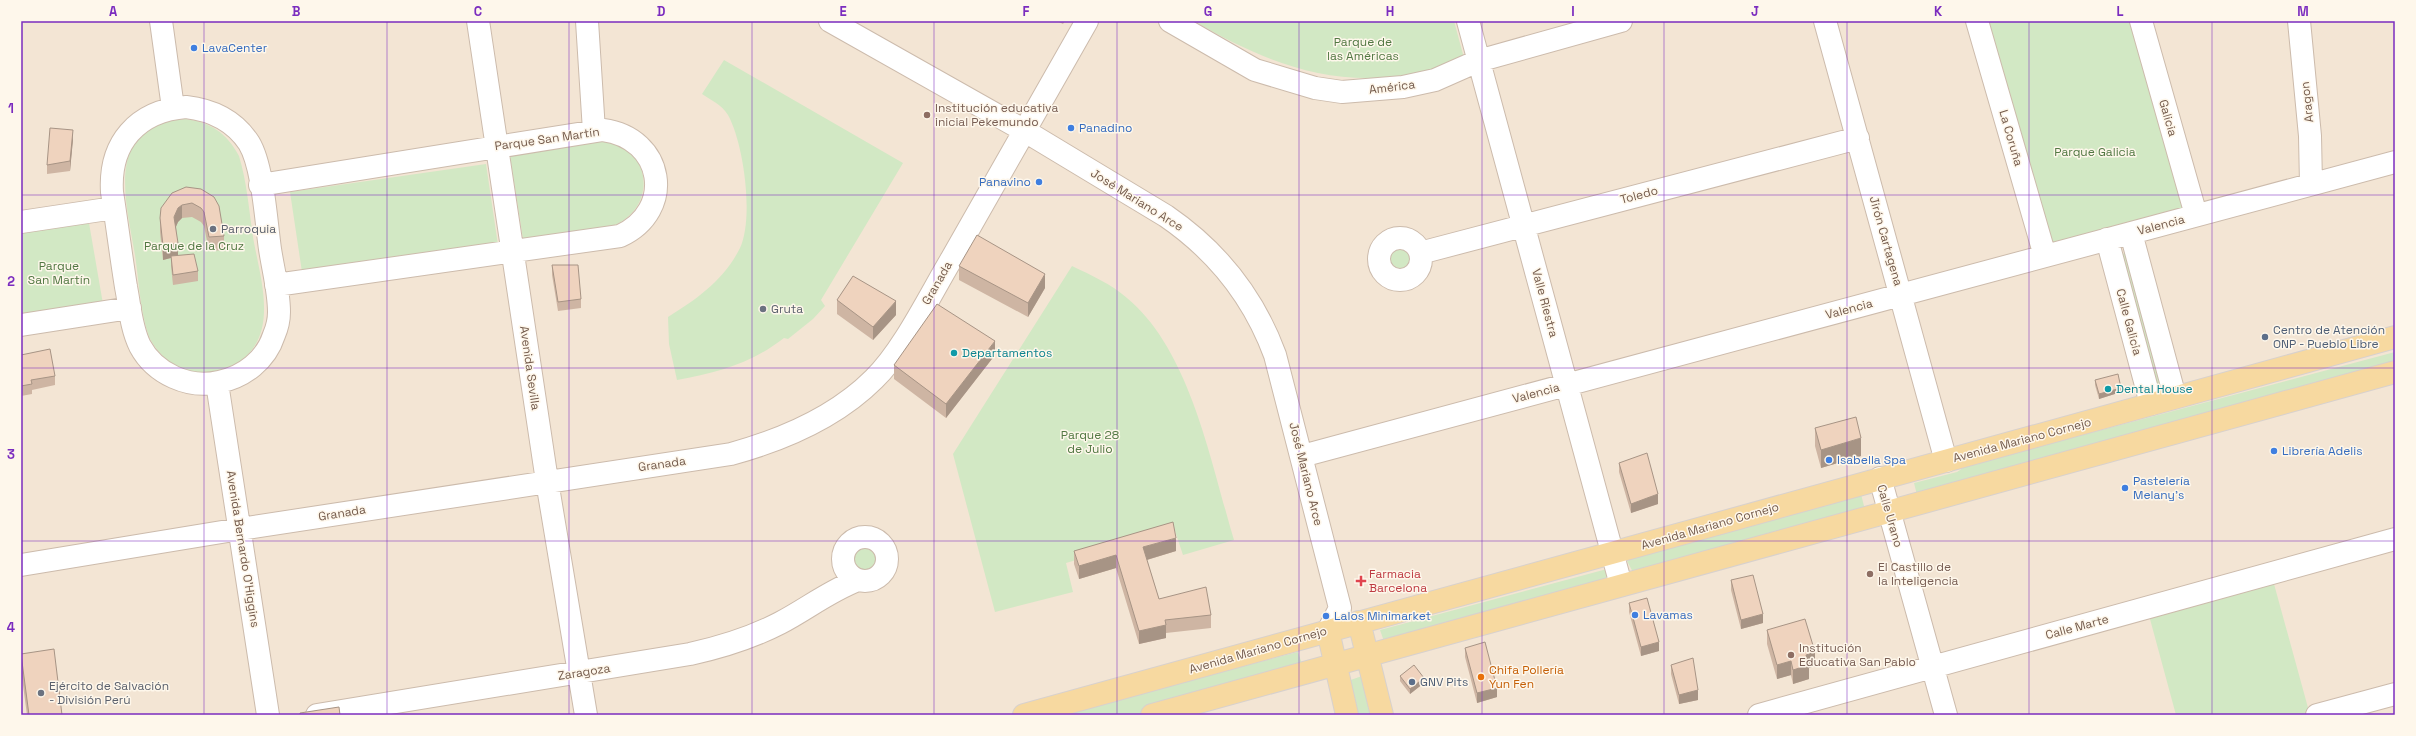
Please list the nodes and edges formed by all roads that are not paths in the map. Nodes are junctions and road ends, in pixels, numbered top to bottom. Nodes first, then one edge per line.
1 (161, 21) edge
2 (478, 21) edge
3 (587, 21) edge
4 (830, 21) edge
5 (1086, 21) edge
6 (1170, 21) edge
7 (1468, 21) edge
8 (1621, 21) edge
9 (1825, 21) edge
10 (1977, 21) edge
11 (2141, 21) edge
12 (2299, 21) edge
13 (1478, 61) junction
14 (173, 108) junction
15 (594, 131) junction
16 (1025, 131) junction
17 (1858, 138) junction
18 (498, 146) junction
19 (2395, 162) edge
20 (2311, 184) junction
21 (260, 185) junction
22 (114, 208) junction
23 (2196, 215) junction
24 (21, 222) edge
25 (1524, 225) junction
26 (2131, 233) junction
27 (2107, 239) junction
28 (514, 251) junction
29 (1420, 253) dead end
30 (2045, 256) junction
31 (276, 284) junction
32 (1901, 295) junction
33 (130, 308) junction
34 (21, 325) edge
35 (2395, 336) edge
36 (2395, 372) edge
37 (217, 383) junction
38 (1567, 385) junction
39 (2175, 397) junction
40 (2151, 404) junction
41 (1302, 456) junction
42 (1946, 461) junction
43 (1880, 478) junction
44 (547, 481) junction
45 (1889, 511) junction
46 (240, 529) junction
47 (2395, 539) edge
48 (1612, 553) junction
49 (21, 565) edge
50 (852, 574) dead end
51 (1621, 585) junction
52 (1340, 608) junction
53 (1360, 622) junction
54 (1328, 631) junction
55 (1368, 655) junction
56 (1336, 664) junction
57 (1932, 667) junction
58 (578, 673) junction
59 (2395, 694) edge
60 (1202, 708) edge
61 (1798, 710) edge
62 (268, 715) edge
63 (317, 715) edge
64 (586, 715) edge
65 (1024, 715) edge
66 (1152, 715) edge
67 (1347, 715) edge
68 (1382, 715) edge
69 (1759, 715) edge
70 (1946, 715) edge
71 (2317, 715) edge

1 - 14 street
2 - 18 street, Avenida Sevilla
3 - 15 street
4 - 16 street, José Mariano Arce
5 - 16 street, Granada
6 - 13 street, América
7 - 13 street, Valle Riestra
8 - 13 street, América
9 - 17 street, Jirón Cartagena
10 - 30 street, La Coruña
11 - 23 street, Galicia
12 - 20 street, Aragon
13 - 25 street, Valle Riestra
14 - 21 street
14 - 22 street
15 - 18 street, Parque San Martín
15 - 28 street, Parque San Martín
16 - 41 street, José Mariano Arce
16 - 44 street, Granada
17 - 25 street, Toledo
17 - 32 street, Jirón Cartagena
18 - 21 street, Parque San Martín
18 - 28 street, Avenida Sevilla
19 - 20 street, Valencia
20 - 23 street, Valencia
21 - 31 street
22 - 24 street
22 - 33 street
23 - 26 street, Valencia
25 - 29 street, Toledo
25 - 38 street, Valle Riestra
26 - 27 street, Valencia
26 - 39 street, Calle Galicia
27 - 30 street, Valencia
27 - 40 street, Calle Galicia
28 - 31 street, Parque San Martín
28 - 44 street, Avenida Sevilla
30 - 32 street, Valencia
31 - 37 street
32 - 38 street, Valencia
32 - 42 street, Jirón Cartagena
33 - 34 street
33 - 37 street
35 - 39 main road, Avenida Mariano Cornejo
36 - 45 main road
37 - 46 street, Avenida Bernardo O'Higgins
38 - 41 street, Valencia
38 - 48 street, Valle Riestra
39 - 40 main road, Avenida Mariano Cornejo
40 - 42 main road, Avenida Mariano Cornejo
41 - 52 street, José Mariano Arce
42 - 43 main road, Avenida Mariano Cornejo
43 - 45 street, Calle Urano
43 - 48 main road, Avenida Mariano Cornejo
44 - 46 street, Granada
44 - 58 street, Avenida Sevilla
45 - 51 main road
45 - 57 street, Calle Urano
46 - 49 street, Granada
46 - 62 street, Avenida Bernardo O'Higgins
47 - 57 street, Calle Marte
48 - 51 street, Valle Riestra
48 - 53 main road, Avenida Mariano Cornejo
50 - 58 street, Zaragoza
51 - 55 main road
52 - 53 street
52 - 54 street
53 - 54 main road, Avenida Mariano Cornejo
53 - 55 main road
54 - 56 main road
54 - 65 main road, Avenida Mariano Cornejo
55 - 56 main road
55 - 68 main road
56 - 60 main road
56 - 67 main road
57 - 61 street, Calle Marte
57 - 70 street, Calle Urano
58 - 63 street, Zaragoza
58 - 64 street, Avenida Sevilla
59 - 71 street
60 - 66 main road
61 - 69 street, Calle Marte

